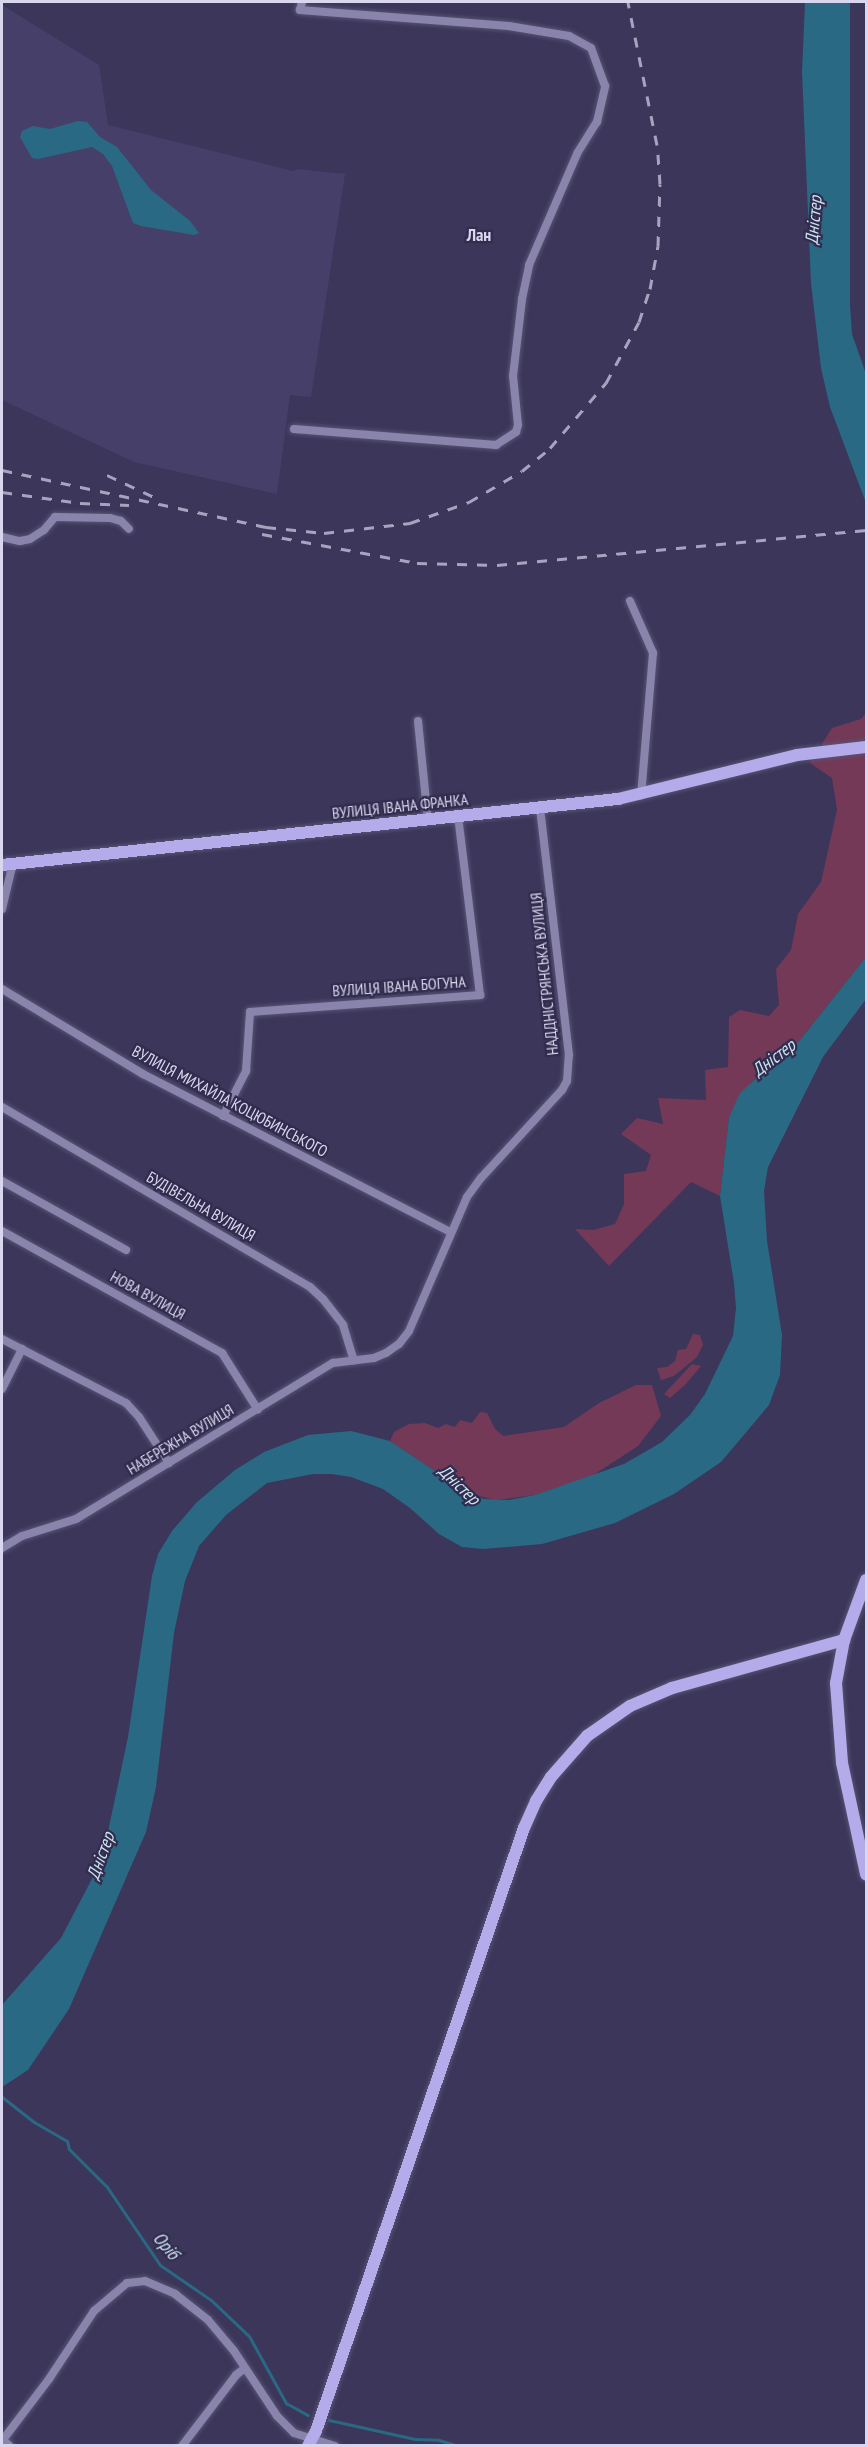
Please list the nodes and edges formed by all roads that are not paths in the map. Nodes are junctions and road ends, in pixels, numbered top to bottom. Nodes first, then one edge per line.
1 (301, 6) edge
2 (294, 429) dead end
3 (129, 529) dead end
4 (2, 537) edge
5 (630, 601) dead end
6 (418, 721) dead end
7 (867, 747) edge
8 (641, 795) junction
9 (540, 807) junction
10 (458, 817) junction
11 (428, 821) junction
12 (7, 864) edge
13 (2, 909) edge
14 (2, 989) edge
15 (2, 1107) edge
16 (223, 1116) junction
17 (2, 1181) edge
18 (2, 1231) edge
19 (450, 1232) junction
20 (126, 1250) dead end
21 (2, 1339) edge
22 (22, 1349) junction
23 (374, 1358) joint
24 (354, 1360) junction
25 (2, 1389) edge
26 (258, 1410) junction
27 (169, 1463) junction
28 (2, 1548) edge
29 (867, 1580) edge
30 (844, 1640) junction
31 (867, 1874) edge
32 (245, 2368) junction
33 (5, 2442) edge
34 (310, 2443) edge
35 (182, 2445) edge
36 (336, 2445) edge

1 - 2 street
3 - 4 street
5 - 8 street
6 - 11 street
7 - 8 main road, ВУЛИЦЯ ІВАНА ФРАНКА
8 - 9 main road, ВУЛИЦЯ ІВАНА ФРАНКА
9 - 10 main road, ВУЛИЦЯ ІВАНА ФРАНКА
9 - 19 street, НАДДНІСТРЯНСЬКА ВУЛИЦЯ
10 - 11 main road, ВУЛИЦЯ ІВАНА ФРАНКА
10 - 16 street, ВУЛИЦЯ ІВАНА БОГУНА
11 - 12 main road, ВУЛИЦЯ ІВАНА ФРАНКА
12 - 13 street
14 - 16 street, ВУЛИЦЯ МИХАЙЛА КОЦЮБИНСЬКОГО
15 - 24 street, БУДІВЕЛЬНА ВУЛИЦЯ
16 - 19 street, ВУЛИЦЯ МИХАЙЛА КОЦЮБИНСЬКОГО
17 - 20 street
18 - 26 street, НОВА ВУЛИЦЯ
19 - 23 street, НАДДНІСТРЯНСЬКА ВУЛИЦЯ
21 - 22 street
22 - 25 street
22 - 27 street
23 - 24 street, НАБЕРЕЖНА ВУЛИЦЯ
24 - 26 street, НАБЕРЕЖНА ВУЛИЦЯ
26 - 27 street, НАБЕРЕЖНА ВУЛИЦЯ
27 - 28 street, НАБЕРЕЖНА ВУЛИЦЯ
29 - 30 main road
30 - 31 main road
30 - 34 main road
32 - 33 street
32 - 34 street
32 - 35 street
34 - 36 street

